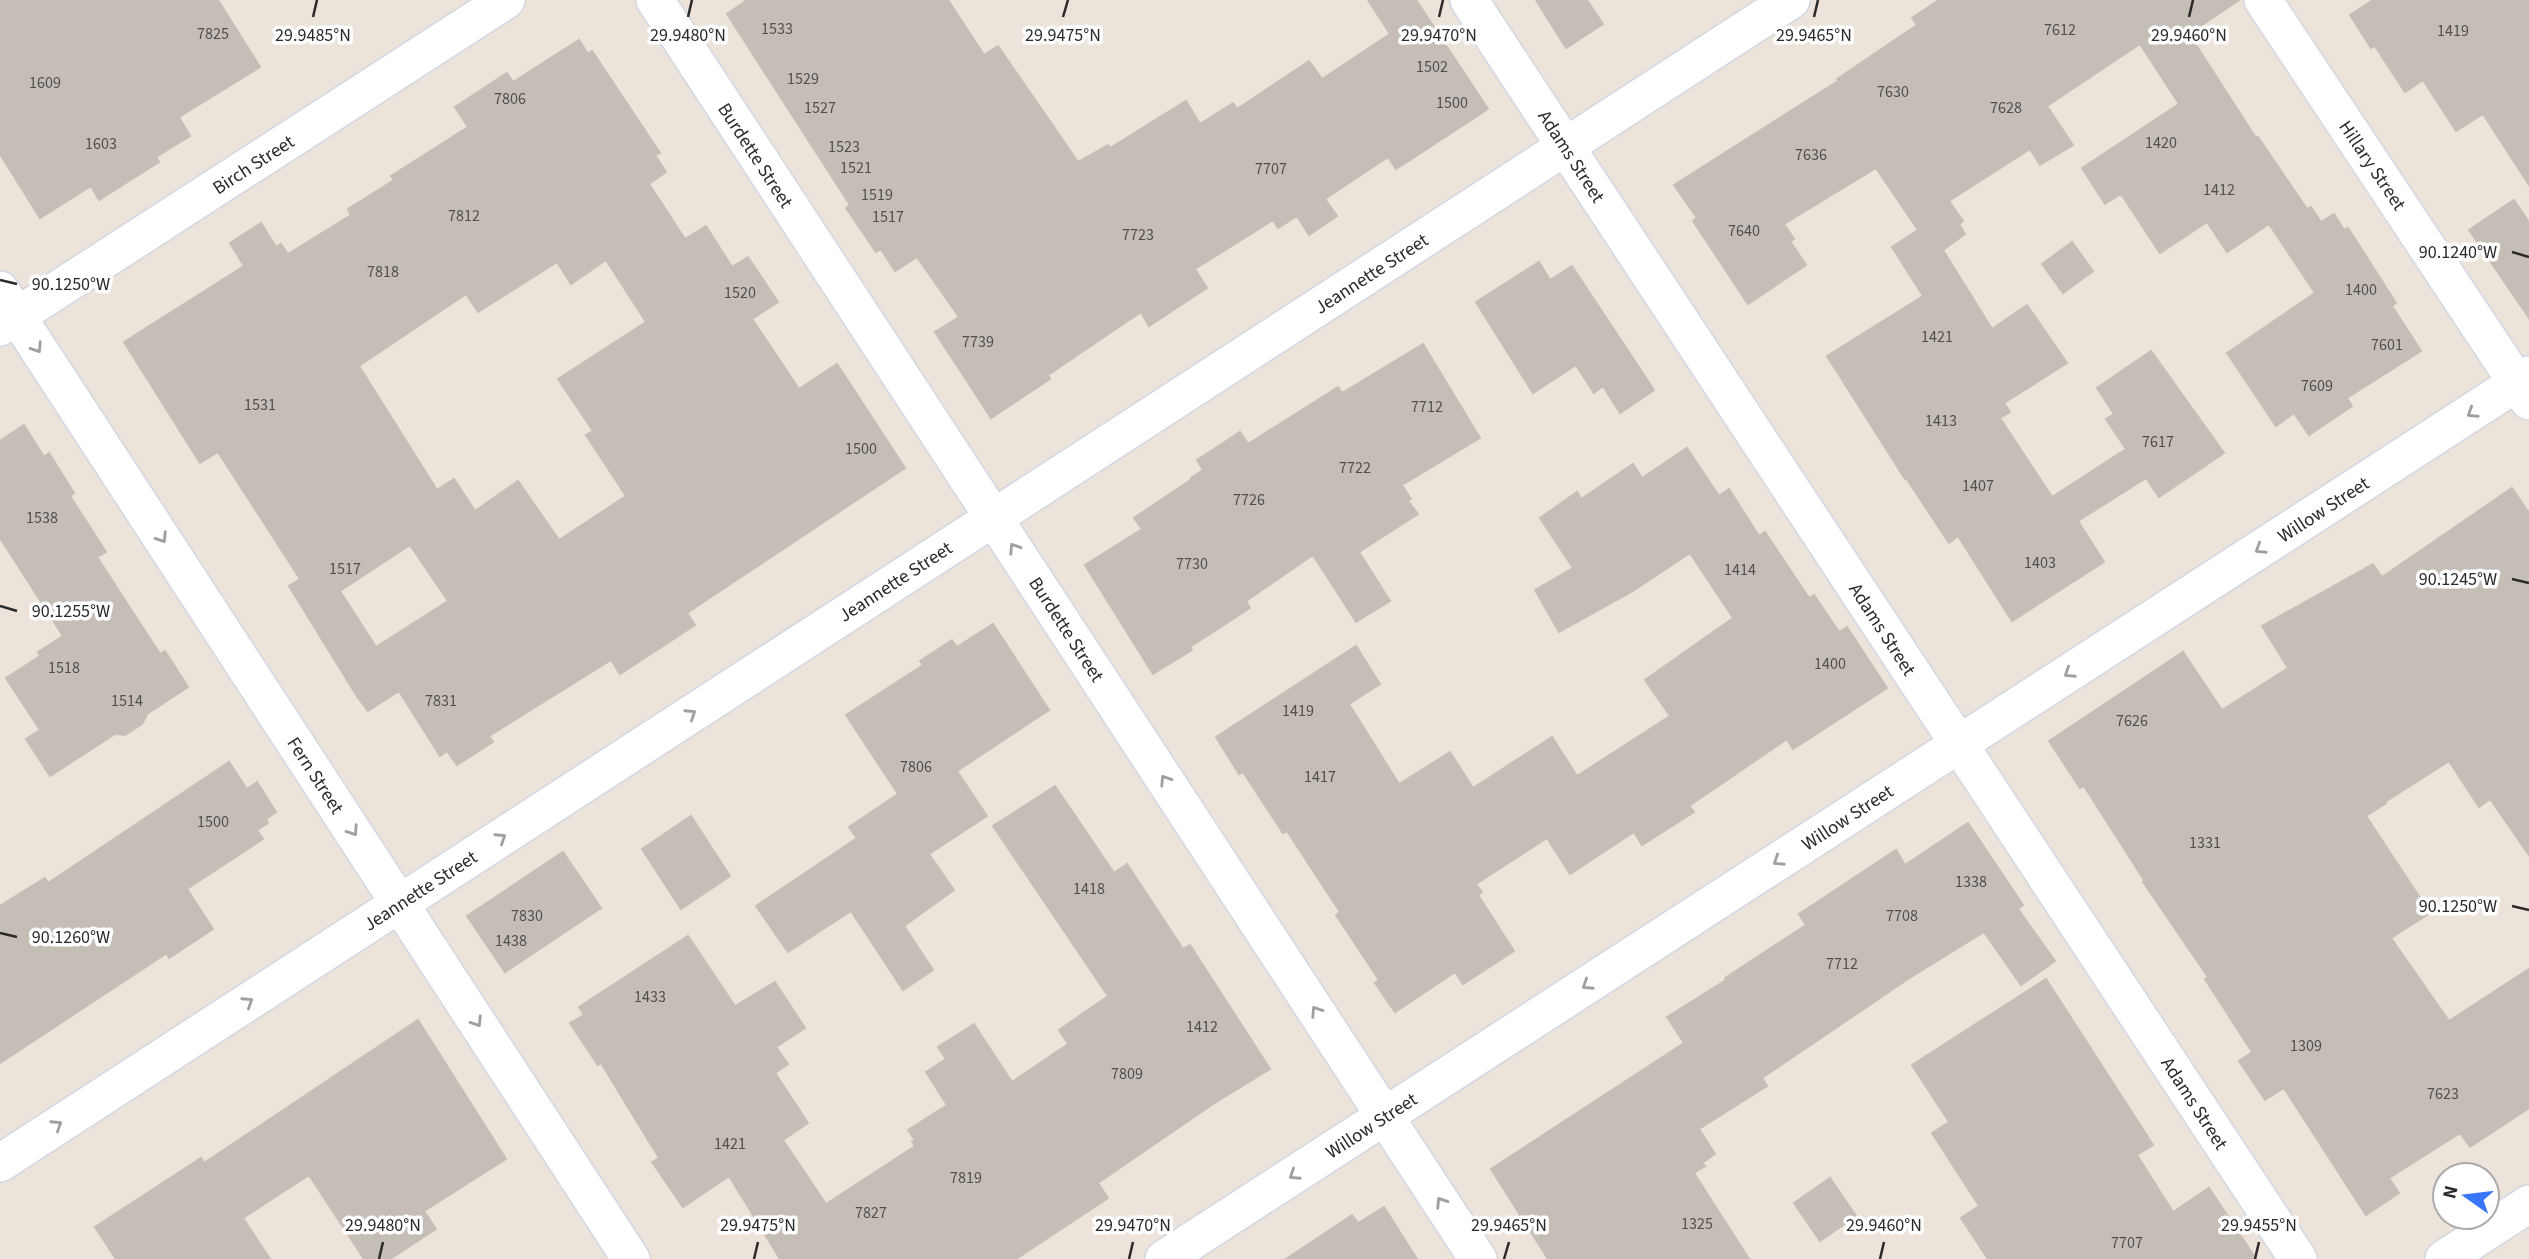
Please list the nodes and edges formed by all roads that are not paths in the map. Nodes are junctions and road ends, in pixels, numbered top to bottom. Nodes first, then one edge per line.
1 (506, 0) edge
2 (655, 0) edge
3 (1469, 0) edge
4 (1791, 0) edge
5 (2263, 0) edge
6 (1566, 146) junction
7 (6, 311) edge
8 (2525, 386) edge
9 (993, 517) junction
10 (1959, 744) junction
11 (400, 903) junction
12 (1385, 1116) junction
13 (0, 1163) edge
14 (2529, 1204) edge
15 (631, 1259) edge
16 (1164, 1259) edge
17 (1478, 1259) edge
18 (2298, 1259) edge
19 (2444, 1259) edge

1 - 7 street, Birch Street
2 - 9 street, Burdette Street
3 - 6 street, Adams Street
4 - 6 street, Jeannette Street
5 - 8 street, Hillary Street
6 - 9 street, Jeannette Street
6 - 10 street, Adams Street
7 -> 11 street, Fern Street
8 -> 10 street, Willow Street
11 -> 9 street, Jeannette Street
12 -> 9 street, Burdette Street
10 -> 12 street, Willow Street
10 - 18 street, Adams Street
13 -> 11 street, Jeannette Street
11 -> 15 street, Fern Street
12 -> 16 street, Willow Street
17 -> 12 street, Burdette Street
14 - 19 street

